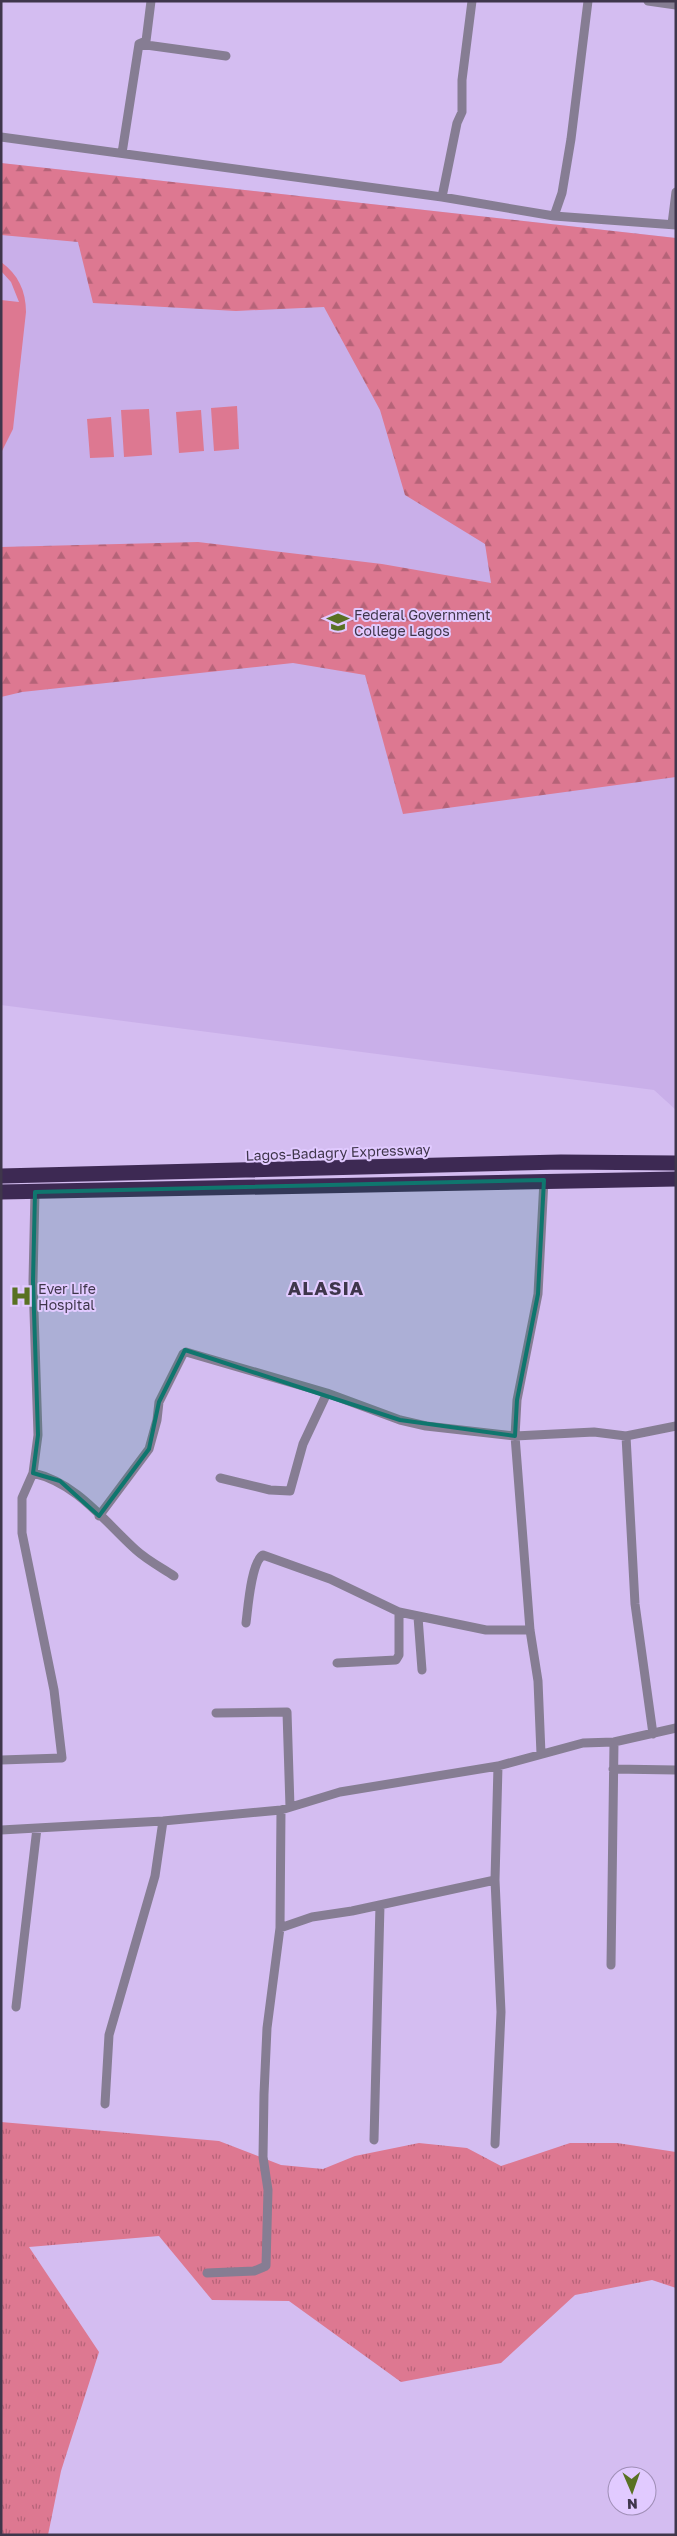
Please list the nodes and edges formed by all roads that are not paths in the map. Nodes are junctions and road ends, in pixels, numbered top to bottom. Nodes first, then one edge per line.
1 (151, 1) edge
2 (472, 1) edge
3 (588, 1) edge
4 (648, 1) edge
5 (676, 5) edge
6 (139, 44) junction
7 (226, 56) dead end
8 (1, 137) edge
9 (122, 153) junction
10 (676, 192) edge
11 (442, 198) junction
12 (554, 216) junction
13 (674, 224) edge
14 (676, 1163) edge
15 (1, 1176) edge
16 (676, 1179) edge
17 (544, 1180) junction
18 (1, 1192) edge
19 (35, 1192) junction
20 (327, 1393) junction
21 (676, 1426) edge
22 (514, 1436) junction
23 (626, 1436) junction
24 (33, 1473) junction
25 (220, 1478) dead end
26 (99, 1516) junction
27 (174, 1576) dead end
28 (399, 1612) junction
29 (418, 1617) junction
30 (246, 1622) dead end
31 (530, 1630) junction
32 (337, 1663) dead end
33 (422, 1670) dead end
34 (216, 1713) dead end
35 (676, 1728) edge
36 (653, 1734) junction
37 (614, 1742) junction
38 (541, 1754) junction
39 (1, 1760) edge
40 (498, 1766) junction
41 (613, 1769) junction
42 (676, 1770) edge
43 (285, 1809) junction
44 (163, 1821) junction
45 (37, 1828) junction
46 (1, 1830) edge
47 (495, 1880) junction
48 (380, 1905) junction
49 (280, 1928) junction
50 (611, 1966) dead end
51 (16, 2007) dead end
52 (105, 2104) dead end
53 (374, 2140) dead end
54 (495, 2144) dead end
55 (207, 2273) dead end

1 - 6 street
2 - 11 street
3 - 12 street
4 - 5 street
6 - 7 street
6 - 9 street
8 - 9 street
9 - 11 street
10 - 13 street
11 - 12 street
12 - 13 street
14 - 15 highway, Lagos-Badagry Expressway
16 - 17 highway
17 - 19 highway
17 - 22 street
18 - 19 highway
19 - 24 street
20 - 22 street
20 - 25 street
20 - 26 street
21 - 23 street
22 - 23 street
22 - 31 street
23 - 36 street
24 - 26 street
24 - 39 street
26 - 27 street
28 - 29 street
28 - 30 street
28 - 32 street
29 - 31 street
29 - 33 street
31 - 38 street
34 - 43 street
35 - 36 street
36 - 37 street
37 - 38 street
37 - 41 street
38 - 40 street
40 - 43 street
40 - 47 street
41 - 42 street
41 - 50 street
43 - 44 street
43 - 49 street
44 - 45 street
44 - 52 street
45 - 46 street
45 - 51 street
47 - 48 street
47 - 54 street
48 - 49 street
48 - 53 street
49 - 55 street

